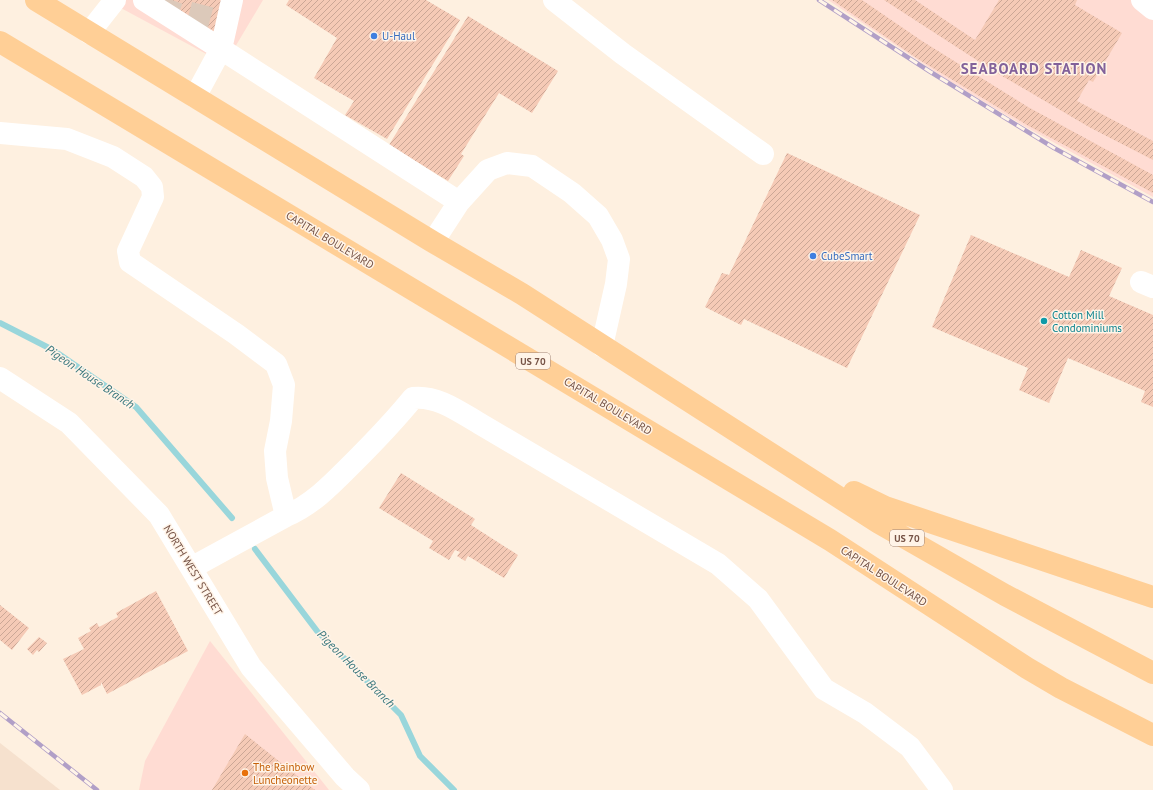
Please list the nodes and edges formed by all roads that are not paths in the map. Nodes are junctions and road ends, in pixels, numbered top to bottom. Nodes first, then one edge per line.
1 (36, 0) edge
2 (115, 0) edge
3 (144, 0) edge
4 (232, 0) edge
5 (554, 0) edge
6 (1142, 0) edge
7 (1153, 9) edge
8 (89, 33) junction
9 (0, 42) edge
10 (221, 49) junction
11 (195, 97) junction
12 (0, 133) edge
13 (763, 154) dead end
14 (459, 202) junction
15 (433, 242) junction
16 (602, 346) junction
17 (0, 378) edge
18 (737, 430) junction
19 (286, 516) junction
20 (191, 568) junction
21 (1153, 597) edge
22 (1153, 673) edge
23 (1153, 735) edge
24 (354, 788) edge
25 (942, 790) edge

1 - 8 main road, US 70
2 - 8 street
3 - 10 street
4 - 10 street
5 - 13 street
6 - 7 street
8 - 11 main road, US 70
9 - 23 main road, CAPITAL BOULEVARD / US 70
10 - 11 street
10 - 14 street
11 - 15 main road, US 70
12 - 19 street
14 - 15 street
14 - 16 street
15 - 16 main road, US 70
16 - 18 main road, US 70
17 - 20 street, NORTH WEST STREET
18 - 21 main road
18 - 22 main road, US 70
19 - 20 street
19 - 25 street
20 - 24 street, NORTH WEST STREET

